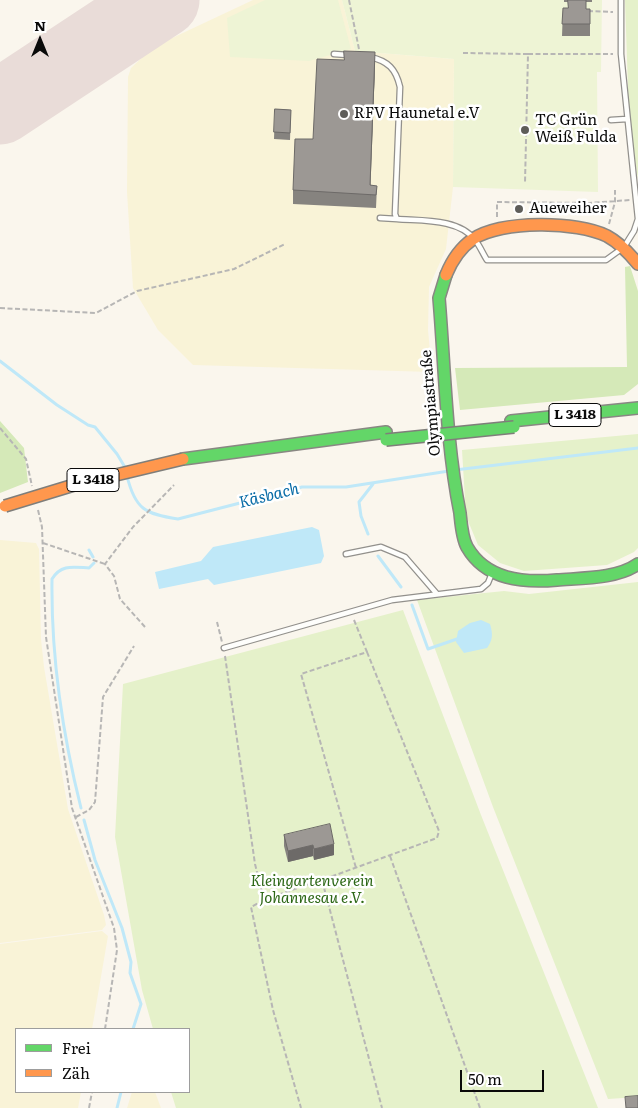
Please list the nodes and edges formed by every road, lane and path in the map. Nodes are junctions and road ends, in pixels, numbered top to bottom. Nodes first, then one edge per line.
1 (349, 0) edge
2 (621, 0) edge
3 (586, 11) edge
4 (621, 12) junction
5 (462, 53) dead end
6 (334, 54) dead end
7 (528, 54) junction
8 (621, 54) junction
9 (352, 56) edge
10 (360, 57) joint
11 (627, 119) junction
12 (611, 120) dead end
13 (525, 183) dead end
14 (615, 190) dead end
15 (637, 200) edge
16 (615, 202) junction
17 (396, 216) junction
18 (497, 216) dead end
19 (380, 218) dead end
20 (608, 226) dead end
21 (474, 238) junction
22 (285, 244) dead end
23 (624, 246) junction
24 (638, 264) edge
25 (0, 308) edge
26 (638, 408) edge
27 (638, 416) edge
28 (513, 424) junction
29 (0, 428) edge
30 (174, 485) dead end
31 (34, 493) dead end
32 (36, 502) dead end
33 (2, 507) edge
34 (43, 542) junction
35 (346, 554) dead end
36 (105, 564) junction
37 (638, 564) edge
38 (492, 572) junction
39 (437, 594) junction
40 (351, 610) junction
41 (217, 622) dead end
42 (145, 627) dead end
43 (134, 646) dead end
44 (224, 648) junction
45 (367, 652) junction
46 (75, 817) junction
47 (390, 855) junction
48 (356, 868) junction
49 (322, 880) junction
50 (264, 900) junction
51 (105, 1028) edge
52 (92, 1093) edge
53 (89, 1108) edge
54 (301, 1108) edge
55 (382, 1108) edge
56 (480, 1108) edge

1 - 10 path
2 - 4 lane
3 - 4 path
4 - 8 lane
5 - 7 path
6 - 9 lane
7 - 8 path
7 - 13 path
8 - 11 lane
10 - 17 lane
11 - 12 lane
11 - 15 lane
14 - 16 path
15 - 16 path
15 - 23 lane
16 - 18 path
16 - 20 path
17 - 19 lane
17 - 21 lane
21 - 23 main road, Olympiastraße
21 - 23 lane
21 - 38 main road, Olympiastraße
22 - 25 path
23 - 24 main road, Olympiastraße
26 - 28 main road, L 3418
27 - 28 main road, L 3418
28 - 33 main road, L 3418, bridge
29 - 31 path
30 - 36 path
32 - 34 path
34 - 36 path
34 - 46 path
35 - 39 lane
36 - 42 path
37 - 38 main road, Olympiastraße
38 - 39 lane
39 - 40 lane
40 - 44 lane
40 - 45 path
41 - 44 path
43 - 46 path
44 - 50 path
45 - 47 path
45 - 48 path
46 - 51 path
47 - 48 path
47 - 56 path
48 - 49 path
49 - 50 path
49 - 55 path
50 - 54 path
52 - 53 path

